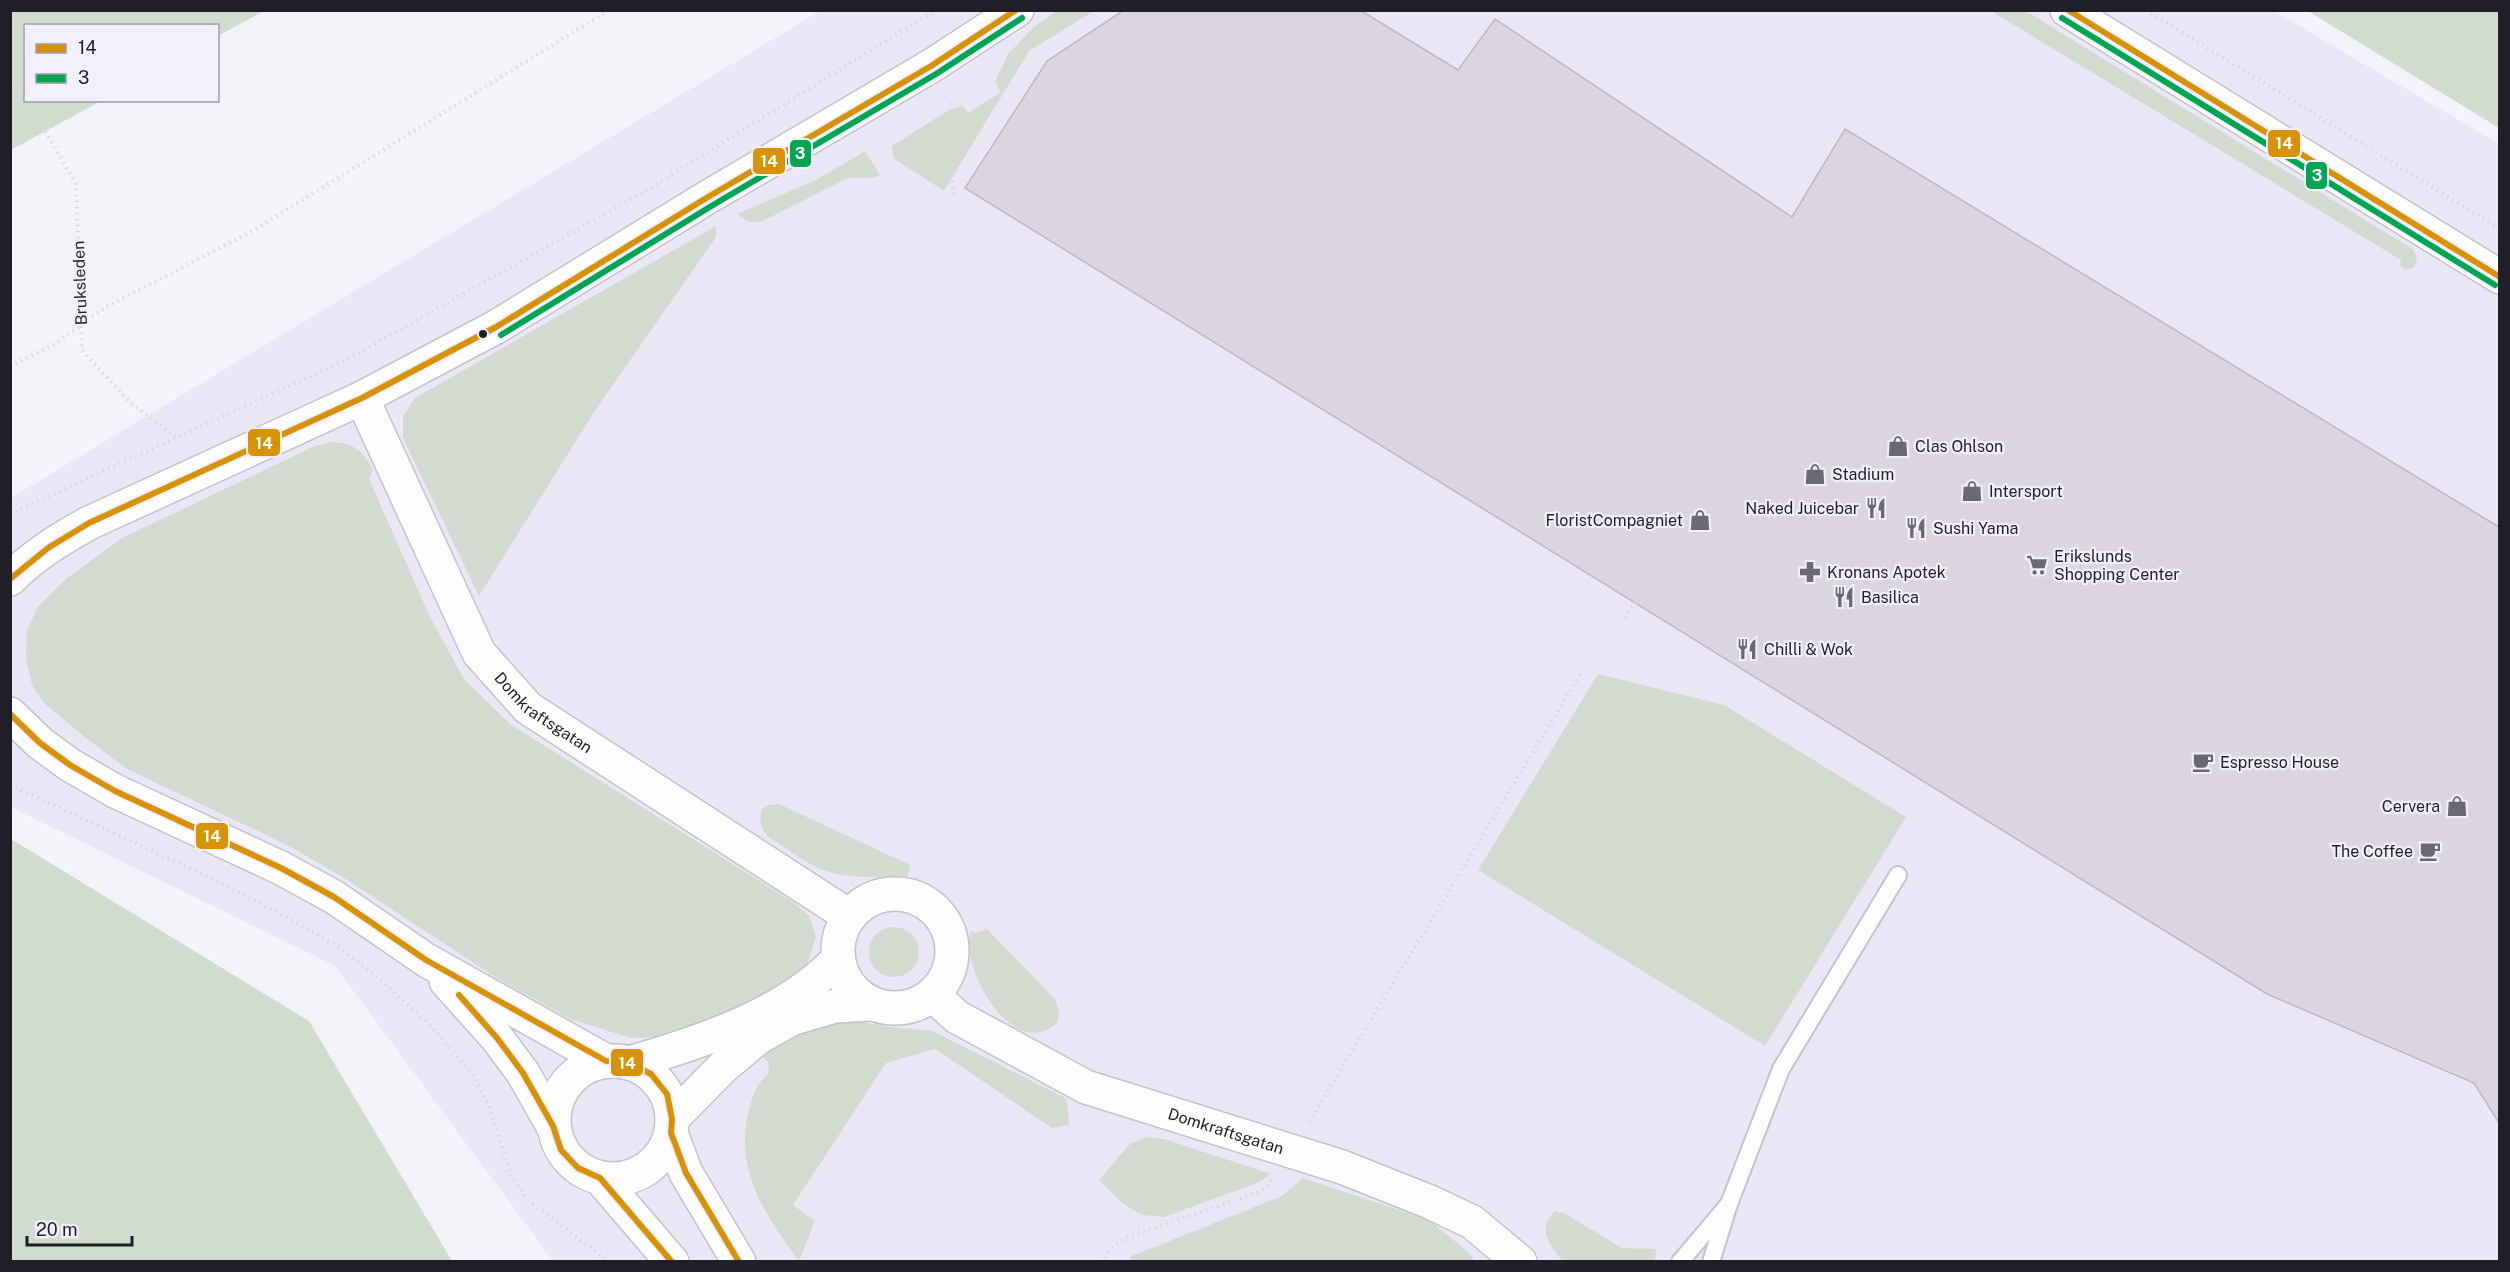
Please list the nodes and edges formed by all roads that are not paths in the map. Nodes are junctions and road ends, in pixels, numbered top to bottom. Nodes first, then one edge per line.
1 (1017, 10) edge
2 (2067, 10) edge
3 (2499, 277) edge
4 (362, 398) junction
5 (10, 579) edge
6 (10, 714) edge
7 (1898, 875) dead end
8 (849, 916) junction
9 (426, 960) junction
10 (837, 960) junction
11 (933, 995) junction
12 (870, 1004) junction
13 (618, 1062) junction
14 (553, 1126) junction
15 (672, 1126) junction
16 (600, 1178) junction
17 (1729, 1204) junction
18 (672, 1262) edge
19 (739, 1262) edge
20 (1520, 1262) edge
21 (1680, 1262) edge
22 (1711, 1262) edge

1 - 4 street
2 - 3 street
4 - 5 street
4 - 8 street, Domkraftsgatan
6 - 9 street
7 - 17 lane
8 - 10 street
8 - 11 street
9 - 13 street
9 - 14 street
10 - 12 street
10 - 13 street
11 - 12 street
11 - 20 street, Domkraftsgatan
12 - 15 street
13 - 14 street
13 - 15 street
14 - 16 street
15 - 16 street
15 - 19 street
16 - 18 street
17 - 21 lane
17 - 22 lane

